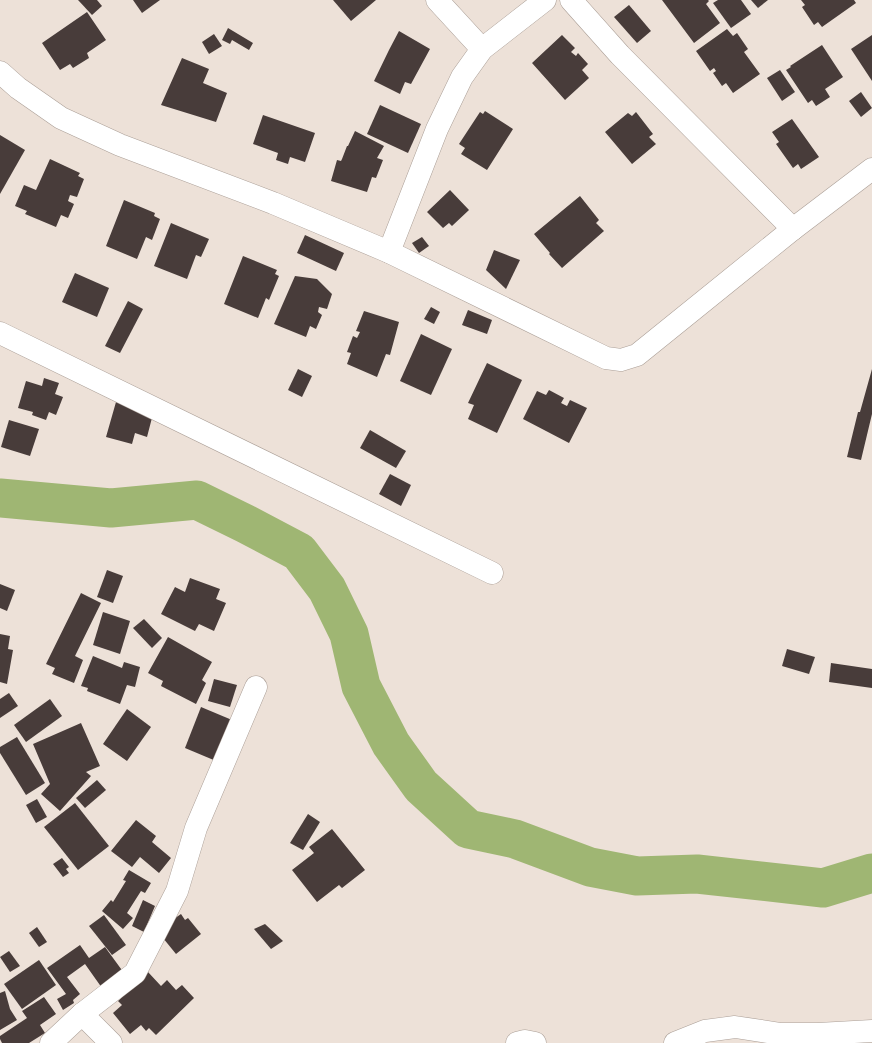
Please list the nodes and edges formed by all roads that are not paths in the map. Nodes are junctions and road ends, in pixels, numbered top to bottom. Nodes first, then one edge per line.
1 (437, 0) edge
2 (545, 0) edge
3 (571, 0) edge
4 (482, 49) junction
5 (0, 72) edge
6 (872, 169) edge
7 (793, 229) junction
8 (389, 252) junction
9 (0, 333) edge
10 (492, 573) dead end
11 (256, 687) dead end
12 (82, 1014) junction
13 (872, 1031) edge
14 (51, 1043) edge
15 (111, 1043) edge
16 (517, 1043) edge
17 (534, 1043) edge
18 (675, 1043) edge

1 - 4 street
2 - 4 street
3 - 7 street
4 - 8 street
5 - 8 street
6 - 7 street
7 - 8 street
9 - 10 street
11 - 12 street
12 - 14 street
12 - 15 street
13 - 18 street
16 - 17 street

